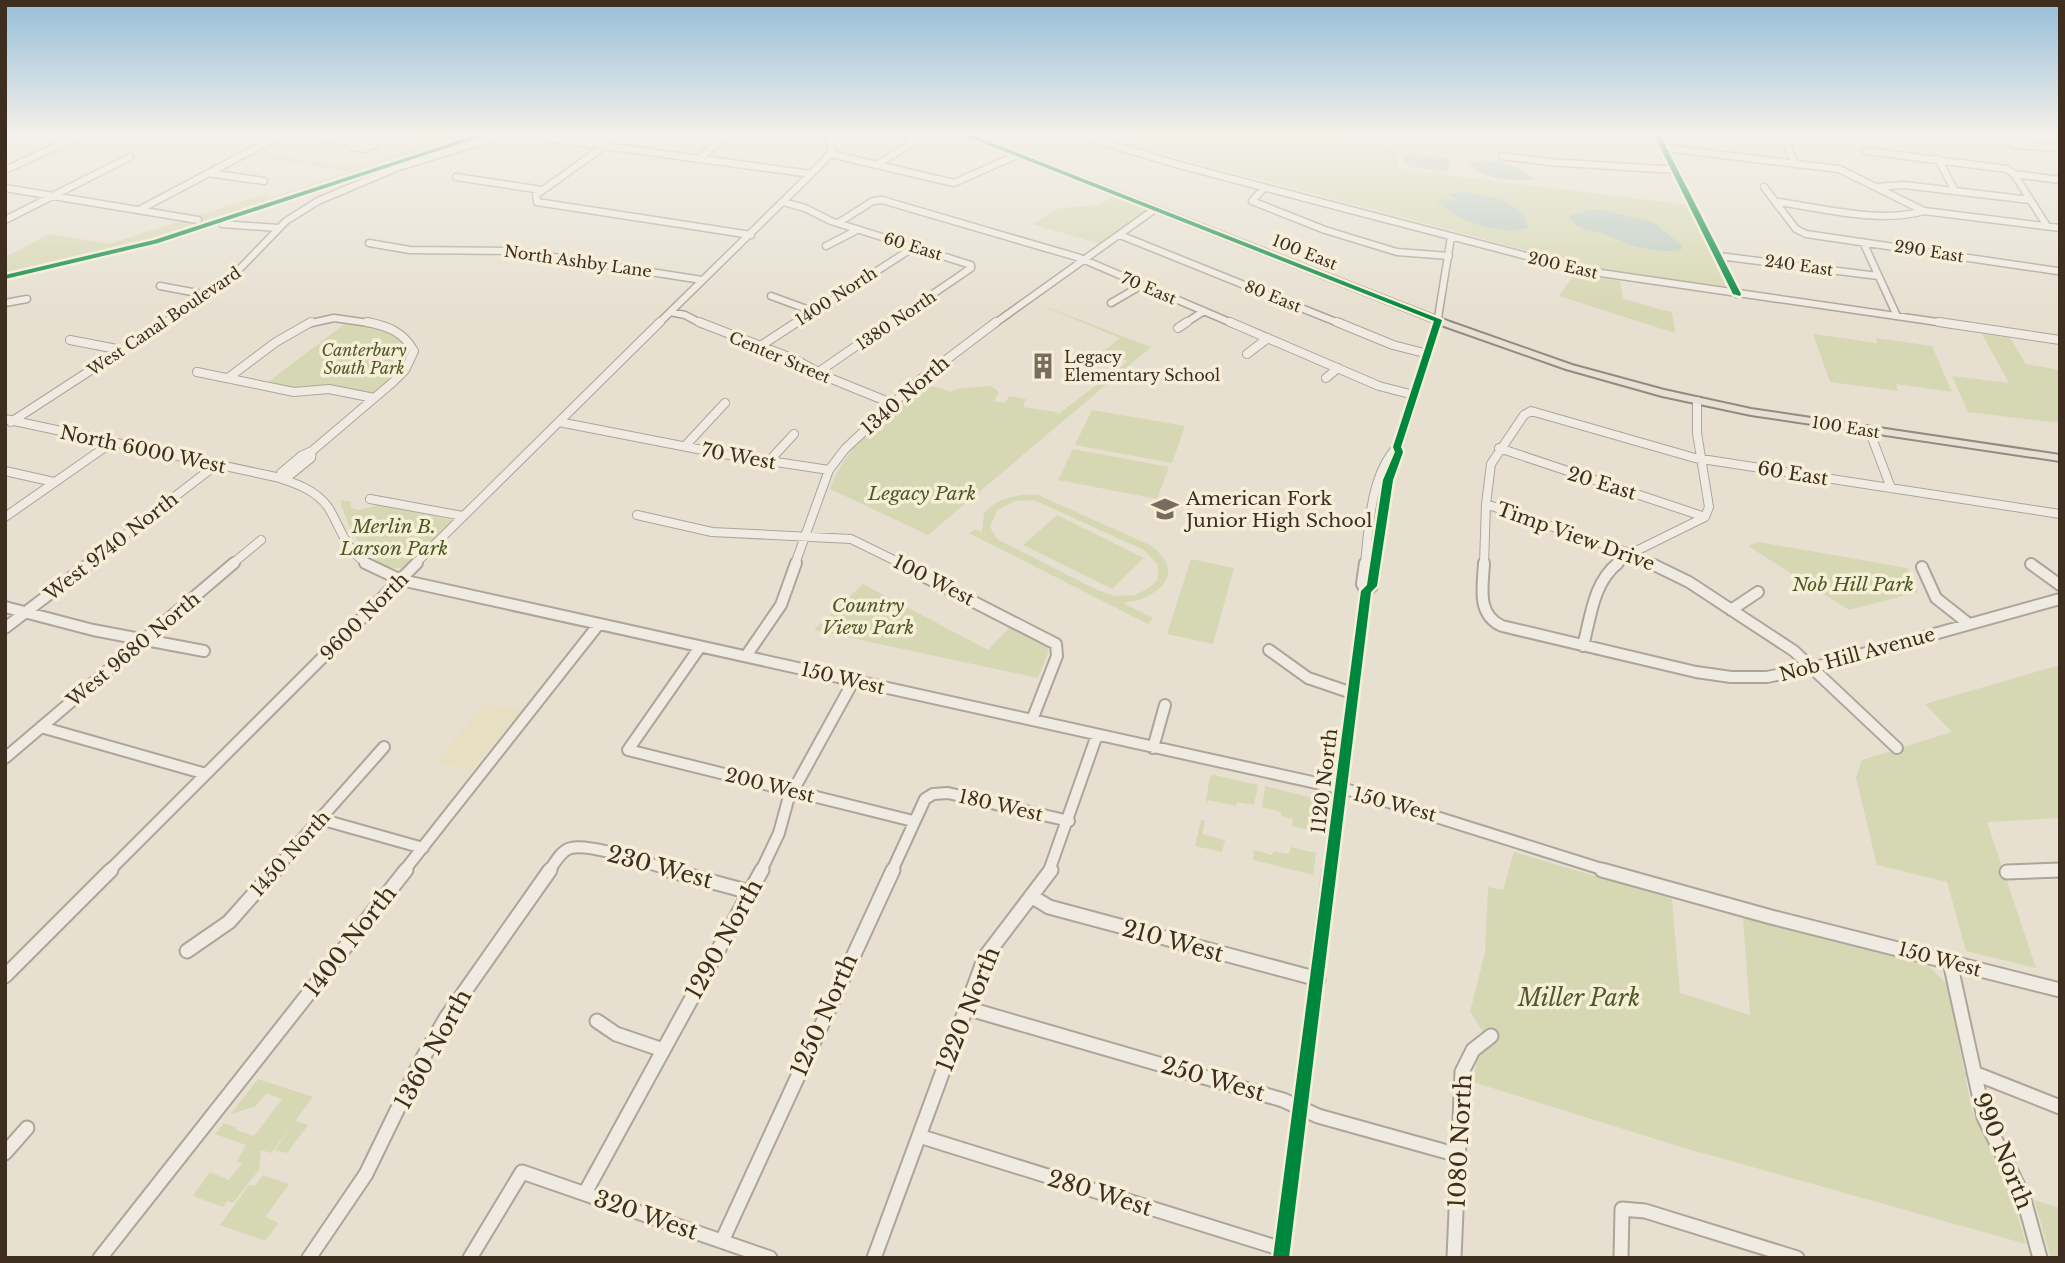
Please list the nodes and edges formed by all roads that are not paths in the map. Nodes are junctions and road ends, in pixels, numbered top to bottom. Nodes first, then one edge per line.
1 (41, 194) edge
2 (58, 194) edge
3 (167, 194) edge
4 (332, 194) edge
5 (538, 194) edge
6 (791, 194) edge
7 (1117, 194) edge
8 (1258, 194) edge
9 (1287, 194) edge
10 (1688, 194) edge
11 (1770, 194) edge
12 (1890, 194) edge
13 (1980, 194) edge
14 (2026, 194) edge
15 (54, 196) junction
16 (2030, 200) junction
17 (783, 202) junction
18 (1777, 202) junction
19 (1155, 209) junction
20 (138, 210) junction
21 (1924, 211) junction
22 (5, 220) edge
23 (198, 220) dead end
24 (222, 223) dead end
25 (838, 223) junction
26 (2047, 226) junction
27 (278, 228) junction
28 (2059, 229) edge
29 (858, 230) junction
30 (751, 235) junction
31 (1121, 235) junction
32 (1451, 237) junction
33 (1863, 242) junction
34 (369, 243) dead end
35 (826, 246) dead end
36 (914, 247) junction
37 (1449, 256) junction
38 (1719, 256) junction
39 (1085, 261) junction
40 (971, 265) joint
41 (2059, 270) edge
42 (1878, 276) junction
43 (702, 280) junction
44 (2060, 280) edge
45 (1142, 285) junction
46 (160, 286) dead end
47 (1737, 293) junction
48 (208, 295) junction
49 (771, 296) dead end
50 (27, 299) dead end
51 (5, 303) edge
52 (1111, 303) dead end
53 (1204, 311) junction
54 (670, 312) junction
55 (812, 312) junction
56 (1897, 316) junction
57 (1438, 320) junction
58 (1178, 328) dead end
59 (1268, 338) junction
60 (70, 340) dead end
61 (2060, 340) edge
62 (759, 347) junction
63 (122, 350) junction
64 (1247, 354) dead end
65 (1428, 354) junction
66 (1338, 368) junction
67 (197, 372) dead end
68 (817, 373) junction
69 (228, 378) junction
70 (1326, 378) dead end
71 (1415, 395) junction
72 (374, 398) junction
73 (1698, 401) junction
74 (725, 403) dead end
75 (891, 403) junction
76 (8, 422) edge
77 (559, 422) junction
78 (1869, 430) junction
79 (794, 435) dead end
80 (111, 443) junction
81 (685, 446) junction
82 (1499, 449) junction
83 (2060, 458) edge
84 (1702, 459) junction
85 (769, 461) junction
86 (216, 465) junction
87 (829, 470) junction
88 (5, 471) edge
89 (281, 478) junction
90 (54, 482) junction
91 (1891, 488) junction
92 (370, 499) dead end
93 (1486, 504) junction
94 (2060, 514) edge
95 (637, 515) dead end
96 (463, 516) junction
97 (5, 517) edge
98 (1704, 517) junction
99 (807, 536) junction
100 (261, 540) dead end
101 (1632, 554) junction
102 (2031, 564) dead end
103 (1922, 567) dead end
104 (401, 580) junction
105 (2060, 585) edge
106 (1758, 592) dead end
107 (2060, 599) edge
108 (5, 607) edge
109 (1731, 610) junction
110 (25, 612) junction
111 (599, 624) junction
112 (1969, 624) junction
113 (5, 628) edge
114 (146, 638) junction
115 (1583, 646) junction
116 (700, 647) junction
117 (1269, 650) dead end
118 (204, 651) dead end
119 (746, 656) junction
120 (1812, 668) junction
121 (854, 680) junction
122 (1352, 694) junction
123 (1164, 705) dead end
124 (1032, 720) junction
125 (41, 727) junction
126 (1097, 735) junction
127 (384, 747) dead end
128 (1153, 748) junction
129 (1898, 748) dead end
130 (5, 758) edge
131 (206, 774) junction
132 (1340, 790) junction
133 (793, 791) junction
134 (933, 794) joint
135 (320, 819) junction
136 (913, 821) junction
137 (1069, 821) junction
138 (423, 848) junction
139 (569, 848) joint
140 (2060, 870) edge
141 (2007, 872) dead end
142 (750, 892) junction
143 (1031, 896) junction
144 (187, 951) dead end
145 (1950, 962) junction
146 (10, 965) edge
147 (5, 976) edge
148 (1318, 979) junction
149 (2060, 990) edge
150 (966, 1008) junction
151 (597, 1021) dead end
152 (1491, 1037) dead end
153 (663, 1050) junction
154 (1974, 1073) junction
155 (2060, 1107) edge
156 (1300, 1108) junction
157 (27, 1128) dead end
158 (919, 1136) junction
159 (5, 1153) edge
160 (1458, 1155) junction
161 (585, 1193) junction
162 (722, 1241) junction
163 (1281, 1254) edge
164 (100, 1258) edge
165 (309, 1258) edge
166 (470, 1258) edge
167 (770, 1258) edge
168 (874, 1258) edge
169 (1454, 1258) edge
170 (1621, 1258) edge
171 (1797, 1258) edge
172 (2040, 1258) edge

1 - 15 street
2 - 15 street
3 - 20 street
4 - 27 street, West Canal Boulevard
5 - 30 street
6 - 17 street, 9600 North
7 - 19 main road, 100 East
8 - 37 street
9 - 32 street, 200 East
10 - 38 street
11 - 18 street
12 - 21 street
13 - 16 street
14 - 16 street
15 - 20 street
15 - 22 street
16 - 26 street
17 - 25 street, 60 East
17 - 30 street, 9600 North
18 - 21 street
18 - 33 street, 290 East
19 - 31 street, 1340 North
19 - 57 main road, 100 East
20 - 23 street
21 - 26 street
24 - 27 street
25 - 29 street, 60 East
25 - 39 street, 70 East
26 - 28 street
27 - 48 street, West Canal Boulevard
29 - 35 street
29 - 36 street, 60 East
30 - 43 street, 9600 North
31 - 39 street, 1340 North
31 - 65 street, 80 East
32 - 37 street, 1120 North
32 - 47 street, 200 East
33 - 41 street, 290 East
33 - 42 street
34 - 43 street, North Ashby Lane
36 - 40 street, 60 East
36 - 55 street, 1400 North
37 - 57 street, 1120 North
38 - 42 street, 240 East
38 - 47 street
39 - 45 street, 70 East
39 - 75 street, 1340 North
40 - 68 street, 1380 North
41 - 44 street
42 - 56 street
43 - 54 street, 9600 North
45 - 52 street
45 - 53 street, 70 East
46 - 48 street
47 - 56 street, 200 East
48 - 63 street, West Canal Boulevard
49 - 55 street
50 - 51 street
53 - 58 street
53 - 59 street, 70 East
54 - 62 street, Center Street
54 - 77 street, 9600 North
55 - 62 street, 1400 North
56 - 61 street, 200 East
57 - 65 street, 1120 North
57 - 73 main road, 100 East
59 - 64 street
59 - 66 street, 70 East
60 - 63 street
62 - 68 street, Center Street
63 - 76 street, West Canal Boulevard
65 - 71 street, 1120 North
66 - 70 street
66 - 71 street, 70 East
67 - 69 street
68 - 75 street, Center Street
69 - 72 street
69 - 72 street
71 - 122 street, 1120 North
72 - 89 street
73 - 78 main road, 100 East
73 - 84 street
74 - 81 street
75 - 87 street, 1340 North
76 - 80 street, North 6000 West
77 - 81 street, 70 West
77 - 96 street, 9600 North
78 - 83 main road, 100 East
78 - 91 street
79 - 85 street
80 - 86 street, North 6000 West
80 - 90 street
81 - 85 street, 70 West
82 - 84 street, 60 East
82 - 93 street
82 - 98 street, 20 East
84 - 91 street, 60 East
84 - 98 street
85 - 87 street, 70 West
86 - 89 street, North 6000 West
86 - 110 street, West 9740 North
87 - 99 street, 1340 North
88 - 90 street
89 - 104 street, North 6000 West
90 - 97 street
91 - 94 street, 60 East
92 - 96 street
93 - 101 street, Timp View Drive
93 - 115 street, Nob Hill Avenue
95 - 99 street, 100 West
96 - 104 street, 9600 North
98 - 101 street
99 - 119 street, 1340 North
99 - 124 street, 100 West
100 - 114 street, West 9680 North
101 - 109 street, Timp View Drive
101 - 115 street
102 - 105 street
103 - 112 street
104 - 111 street, 150 West
104 - 131 street, 9600 North
106 - 109 street
107 - 112 street, Nob Hill Avenue
108 - 110 street
109 - 120 street, Timp View Drive
110 - 113 street, West 9740 North
110 - 114 street
111 - 116 street, 150 West
111 - 138 street, 1400 North
112 - 120 street, Nob Hill Avenue
114 - 118 street
114 - 125 street, West 9680 North
115 - 120 street, Nob Hill Avenue
116 - 119 street, 150 West
116 - 133 street, 200 West
117 - 122 street
119 - 121 street, 150 West
120 - 129 street, Timp View Drive
121 - 124 street, 150 West
121 - 133 street, 1290 North
122 - 132 street, 1120 North
123 - 128 street
124 - 126 street, 150 West
125 - 130 street, West 9680 North
125 - 131 street
126 - 128 street, 150 West
126 - 137 street, 1220 North
127 - 135 street, 1450 North
128 - 132 street, 150 West
131 - 146 street, 9600 North
132 - 145 street, 150 West
132 - 148 street, 1120 North
133 - 136 street, 200 West
133 - 142 street, 1290 North
134 - 136 street, 1250 North
134 - 137 street, 180 West
135 - 138 street
135 - 144 street, 1450 North
136 - 162 street, 1250 North
137 - 143 street, 1220 North
138 - 164 street, 1400 North
139 - 142 street, 230 West
139 - 165 street, 1360 North
140 - 141 street
142 - 153 street, 1290 North
143 - 148 street, 210 West
143 - 150 street, 1220 North
145 - 149 street, 150 West
145 - 154 street, 990 North
146 - 147 street, 9600 North
148 - 156 street, 1120 North
150 - 156 street, 250 West
150 - 158 street, 1220 North
151 - 153 street
152 - 160 street, 1080 North
153 - 161 street, 1290 North
154 - 155 street
154 - 172 street, 990 North
156 - 160 street, 250 West
156 - 163 street, 1120 North
157 - 159 street
158 - 163 street, 280 West
158 - 168 street, 1220 North
160 - 169 street, 1080 North
161 - 162 street, 320 West
161 - 166 street, 320 West
162 - 167 street, 320 West
170 - 171 street

